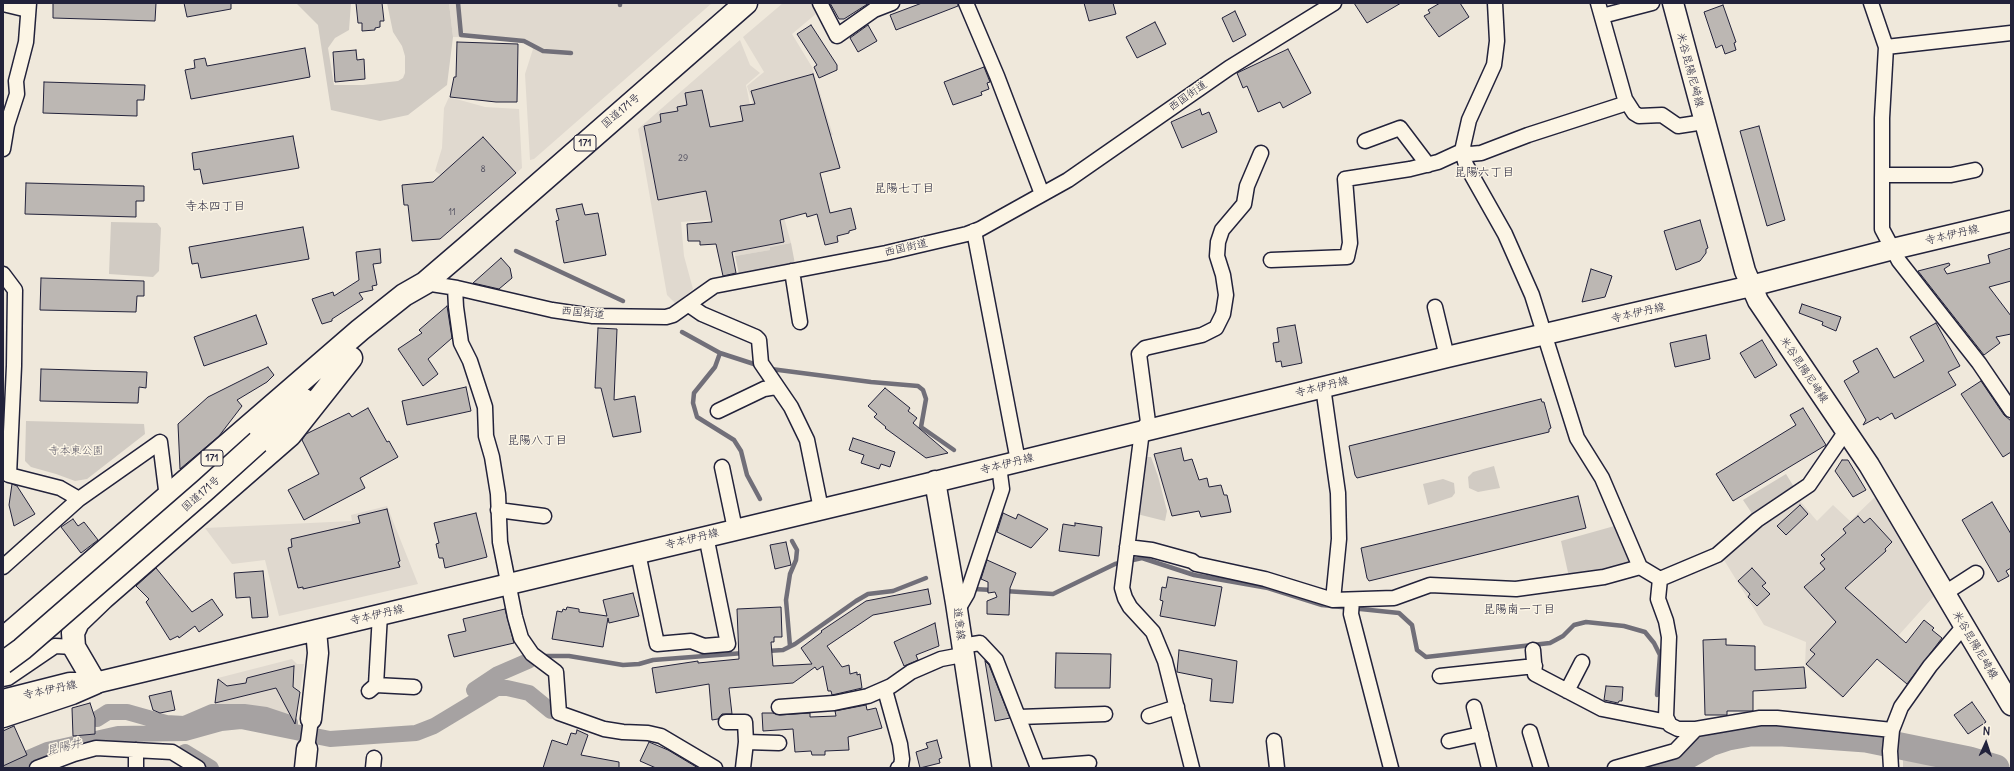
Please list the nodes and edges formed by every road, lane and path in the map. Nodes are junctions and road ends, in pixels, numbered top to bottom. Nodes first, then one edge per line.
1 (746, 3) edge
2 (820, 3) edge
3 (892, 3) edge
4 (966, 3) edge
5 (1334, 3) edge
6 (1495, 3) edge
7 (1652, 3) edge
8 (1673, 3) edge
9 (1871, 3) edge
10 (3, 4) edge
11 (29, 6) edge
12 (1600, 10) edge
13 (2011, 33) edge
14 (1886, 47) junction
15 (10, 79) edge
16 (1627, 103) junction
17 (1704, 122) junction
18 (1365, 141) dead end
19 (3, 149) edge
20 (1462, 151) junction
21 (1261, 153) dead end
22 (1428, 165) junction
23 (1882, 175) junction
24 (1968, 175) dead end
25 (1042, 194) junction
26 (2011, 221) edge
27 (974, 231) junction
28 (1893, 249) junction
29 (1271, 260) dead end
30 (792, 271) junction
31 (3, 274) edge
32 (425, 283) junction
33 (1751, 286) junction
34 (455, 288) junction
35 (689, 305) junction
36 (1433, 311) dead end
37 (800, 322) dead end
38 (1546, 334) junction
39 (1448, 357) junction
40 (351, 358) junction
41 (776, 387) junction
42 (1322, 387) junction
43 (2011, 410) edge
44 (718, 411) dead end
45 (1142, 431) junction
46 (1846, 431) junction
47 (1009, 463) junction
48 (722, 467) dead end
49 (935, 481) junction
50 (167, 498) junction
51 (79, 499) junction
52 (821, 509) junction
53 (498, 510) junction
54 (544, 516) dead end
55 (735, 529) junction
56 (706, 536) junction
57 (1127, 547) junction
58 (638, 553) junction
59 (3, 567) edge
60 (1640, 567) junction
61 (1976, 573) dead end
62 (1660, 579) junction
63 (508, 584) junction
64 (1945, 593) junction
65 (1333, 600) junction
66 (1352, 600) junction
67 (957, 611) junction
68 (380, 614) junction
69 (28, 619) junction
70 (78, 622) junction
71 (1964, 626) junction
72 (316, 630) junction
73 (3, 639) edge
74 (74, 647) junction
75 (962, 650) junction
76 (1533, 650) dead end
77 (1582, 662) dead end
78 (3, 663) edge
79 (1534, 666) junction
80 (1440, 676) dead end
81 (3, 679) edge
82 (95, 683) junction
83 (414, 687) dead end
84 (885, 690) junction
85 (1567, 691) junction
86 (3, 700) edge
87 (2011, 704) edge
88 (1177, 707) junction
89 (1474, 707) dead end
90 (779, 708) dead end
91 (1096, 710) dead end
92 (3, 716) edge
93 (1019, 716) junction
94 (1149, 716) dead end
95 (311, 719) joint
96 (726, 722) dead end
97 (1668, 722) junction
98 (1696, 729) junction
99 (1530, 732) dead end
100 (1892, 733) junction
101 (1481, 734) junction
102 (1274, 741) dead end
103 (1449, 741) dead end
104 (746, 742) junction
105 (779, 743) dead end
106 (136, 750) junction
107 (306, 759) edge
108 (1089, 763) dead end
109 (193, 766) edge
110 (38, 768) edge
111 (136, 768) edge
112 (715, 768) edge
113 (743, 768) edge
114 (898, 768) edge
115 (981, 768) edge
116 (1038, 768) edge
117 (1192, 768) edge
118 (1277, 768) edge
119 (1391, 768) edge
120 (1489, 768) edge
121 (1541, 768) edge
122 (1615, 768) edge
123 (1891, 768) edge

1 - 32 highway, 国道171号 / 171
2 - 3 street
4 - 25 street
5 - 25 street, 西国街道
6 - 20 street
7 - 12 street
8 - 17 main road, 米谷昆陽尼崎線
9 - 14 street
10 - 11 street
11 - 15 street
12 - 16 street
13 - 14 street
14 - 23 street
15 - 19 street
16 - 17 street
16 - 20 street
17 - 33 main road, 米谷昆陽尼崎線
18 - 22 street
20 - 22 street
20 - 38 street
21 - 45 street
22 - 29 street
23 - 24 street
23 - 28 street
25 - 27 street, 西国街道
26 - 28 main road, 寺本伊丹線
27 - 30 street, 西国街道
27 - 47 street
28 - 33 main road, 寺本伊丹線
28 - 43 street
30 - 35 street, 西国街道
30 - 37 street
31 - 51 street
32 - 34 street, 西国街道
32 - 40 highway, 国道171号 / 171
32 - 50 highway, 国道171号 / 171
33 - 38 main road, 寺本伊丹線
33 - 46 main road, 米谷昆陽尼崎線
34 - 35 street, 西国街道
34 - 53 street
35 - 41 street
36 - 39 street
38 - 39 main road, 寺本伊丹線
38 - 60 street
39 - 42 main road, 寺本伊丹線
40 - 70 highway
40 - 78 highway, 国道171号 / 171, bridge
41 - 44 street
41 - 52 street
42 - 45 main road, 寺本伊丹線
42 - 65 street
45 - 47 main road, 寺本伊丹線
45 - 57 street
46 - 62 street
46 - 64 main road, 米谷昆陽尼崎線
47 - 49 main road, 寺本伊丹線
47 - 67 street
48 - 55 street
49 - 52 main road, 寺本伊丹線
49 - 67 main road, 道意線
50 - 51 street
50 - 69 highway, 国道171号 / 171
51 - 59 street
52 - 55 main road, 寺本伊丹線
53 - 54 street
53 - 63 street
55 - 56 main road, 寺本伊丹線
56 - 58 main road, 寺本伊丹線
56 - 58 street
57 - 65 street
57 - 88 street
58 - 63 main road, 寺本伊丹線
60 - 62 street
60 - 66 street
61 - 64 street
62 - 97 street
63 - 68 main road, 寺本伊丹線
63 - 112 street
64 - 71 main road, 米谷昆陽尼崎線
65 - 66 street
66 - 119 street
67 - 75 main road, 道意線
68 - 72 main road, 寺本伊丹線
68 - 83 street
69 - 70 street
69 - 73 highway, 国道171号 / 171
70 - 74 highway
71 - 87 main road, 米谷昆陽尼崎線
71 - 100 street
72 - 82 main road, 寺本伊丹線
72 - 95 main road
74 - 81 street
74 - 82 highway
75 - 84 street
75 - 93 street
75 - 115 main road, 道意線
76 - 79 street
77 - 85 street
79 - 80 street
79 - 85 street
82 - 86 main road, 寺本伊丹線
82 - 92 highway
84 - 90 street
84 - 114 street
85 - 97 street
88 - 94 street
88 - 117 street
89 - 101 street
91 - 93 street
93 - 116 street
95 - 107 street
96 - 104 street
97 - 98 street
98 - 100 street
98 - 122 street
99 - 121 street
100 - 123 street
101 - 103 street
101 - 120 street
102 - 118 street
104 - 105 street
104 - 113 street
106 - 109 street
106 - 110 street
106 - 111 street
108 - 116 street

